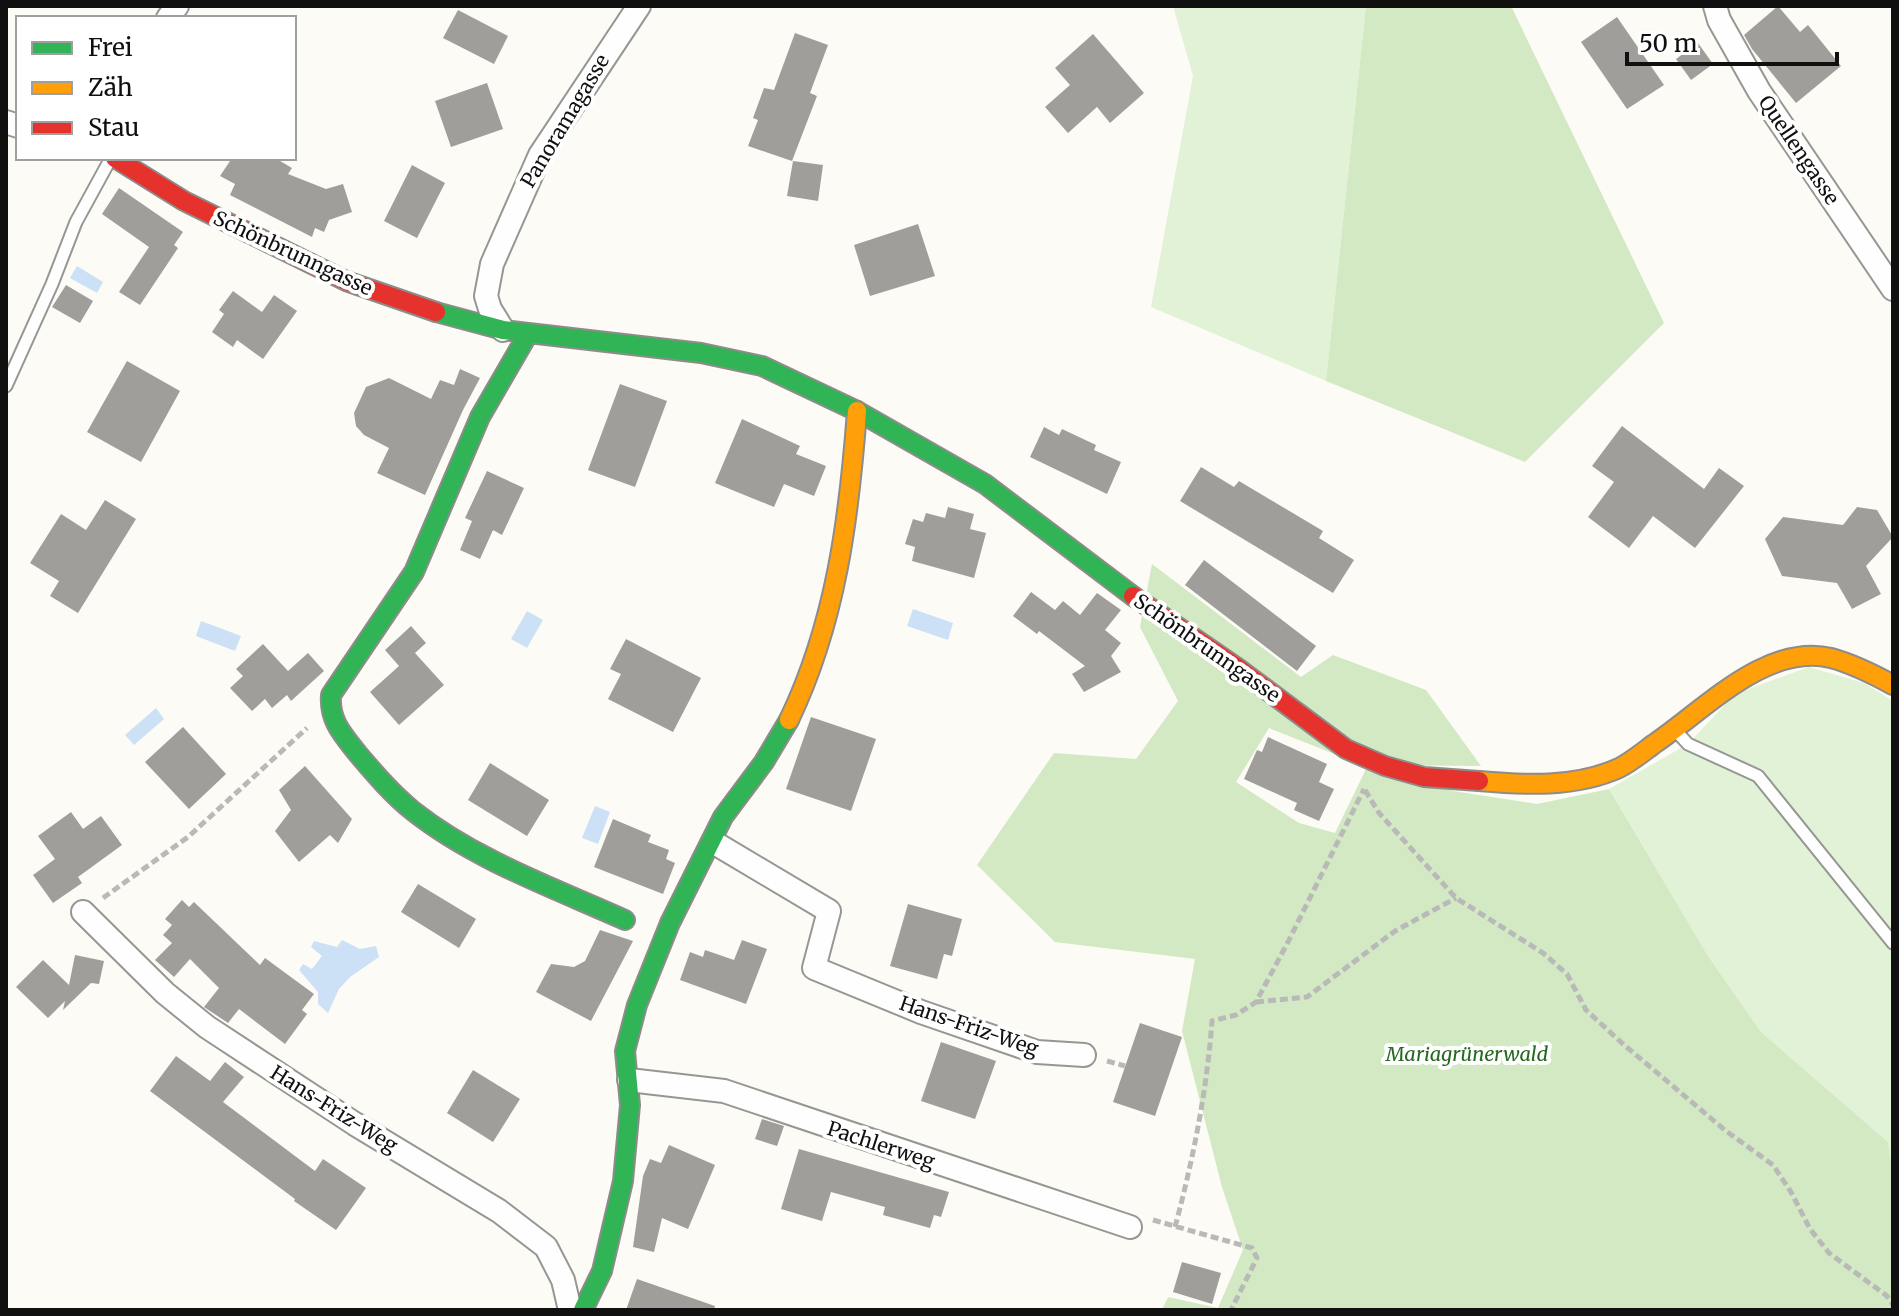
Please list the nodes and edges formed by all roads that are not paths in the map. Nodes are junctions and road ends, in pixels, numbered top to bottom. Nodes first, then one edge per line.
1 (639, 6) edge
2 (1715, 6) edge
3 (112, 160) edge
4 (116, 160) edge
5 (1893, 289) edge
6 (503, 330) junction
7 (528, 334) junction
8 (6, 386) edge
9 (857, 411) junction
10 (1893, 685) edge
11 (1675, 731) junction
12 (713, 842) junction
13 (83, 912) road end
14 (625, 920) dead end
15 (1893, 943) edge
16 (1084, 1055) dead end
17 (629, 1080) junction
18 (1139, 1223) road end
19 (570, 1310) edge
20 (583, 1310) edge

1 - 6 street, Panoramagasse
2 - 5 street, Quellengasse
3 - 8 lane
4 - 6 street, Schönbrunngasse
6 - 7 street, Schönbrunngasse
7 - 9 street, Schönbrunngasse
7 - 14 street
9 - 11 street, Schönbrunngasse
9 - 12 street
10 - 11 street, Schönbrunngasse
11 - 15 lane
12 - 16 street, Hans-Friz-Weg
12 - 17 street
13 - 19 street, Hans-Friz-Weg
17 - 18 street, Pachlerweg
17 - 20 street

